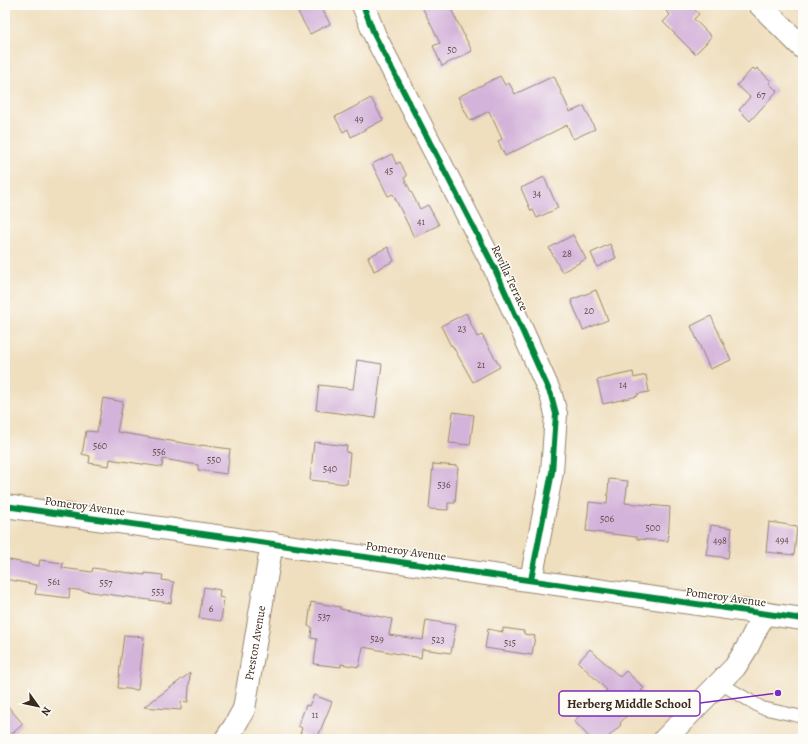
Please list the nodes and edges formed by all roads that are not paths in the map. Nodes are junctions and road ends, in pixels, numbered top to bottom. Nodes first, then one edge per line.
1 (363, 5) edge
2 (760, 5) edge
3 (803, 48) edge
4 (5, 506) edge
5 (272, 543) junction
6 (531, 580) junction
7 (764, 613) junction
8 (803, 619) edge
9 (720, 683) junction
10 (803, 717) edge
11 (226, 739) edge
12 (665, 739) edge

1 - 6 street, Revilla Terrace
2 - 3 street
4 - 5 street, Pomeroy Avenue
5 - 6 street, Pomeroy Avenue
5 - 11 street, Preston Avenue
6 - 7 street, Pomeroy Avenue
7 - 8 street, Pomeroy Avenue
7 - 9 street
9 - 10 lane
9 - 12 street

